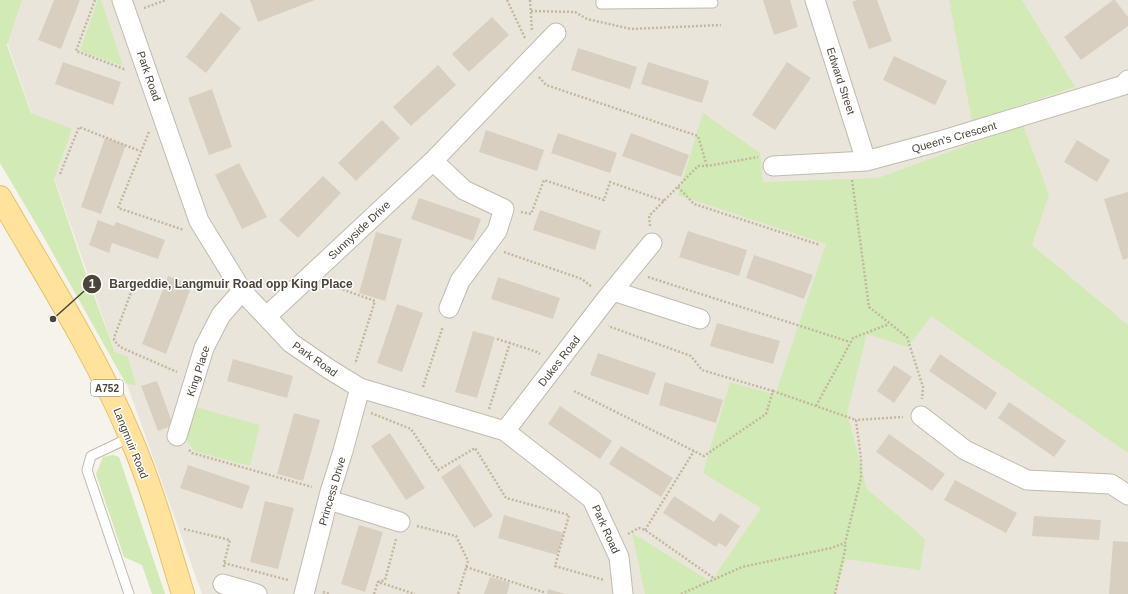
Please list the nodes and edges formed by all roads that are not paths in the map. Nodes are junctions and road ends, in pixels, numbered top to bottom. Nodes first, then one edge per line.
1 (601, 0) edge
2 (815, 0) edge
3 (713, 3) dead end
4 (125, 7) edge
5 (556, 33) dead end
6 (1127, 88) edge
7 (433, 160) junction
8 (858, 162) junction
9 (773, 166) road end
10 (0, 197) edge
11 (652, 243) road end
12 (242, 291) junction
13 (610, 294) junction
14 (449, 308) road end
15 (267, 316) junction
16 (700, 319) dead end
17 (354, 385) junction
18 (921, 416) road end
19 (505, 431) junction
20 (177, 436) road end
21 (131, 437) junction
22 (1128, 495) edge
23 (329, 496) junction
24 (400, 522) road end
25 (223, 584) dead end
26 (622, 589) edge
27 (128, 594) edge
28 (183, 594) edge
29 (257, 594) edge
30 (304, 594) edge

1 - 3 lane
2 - 8 street, Edward Street
4 - 12 street, Park Road
5 - 7 street, Sunnyside Drive
6 - 8 street, Queen's Crescent
7 - 14 street
7 - 15 street, Sunnyside Drive
8 - 9 street, Queen's Crescent
10 - 21 main road, Langmuir Road / A752
11 - 13 street, Dukes Road
12 - 15 street, Park Road
12 - 20 street, King Place
13 - 16 street
13 - 19 street, Dukes Road
15 - 17 street, Park Road
17 - 19 street, Park Road
17 - 23 street, Princess Drive
18 - 22 street
19 - 26 street, Park Road
21 - 27 lane
21 - 28 main road, Langmuir Road / A752
23 - 24 street
23 - 30 street, Princess Drive
25 - 29 street

